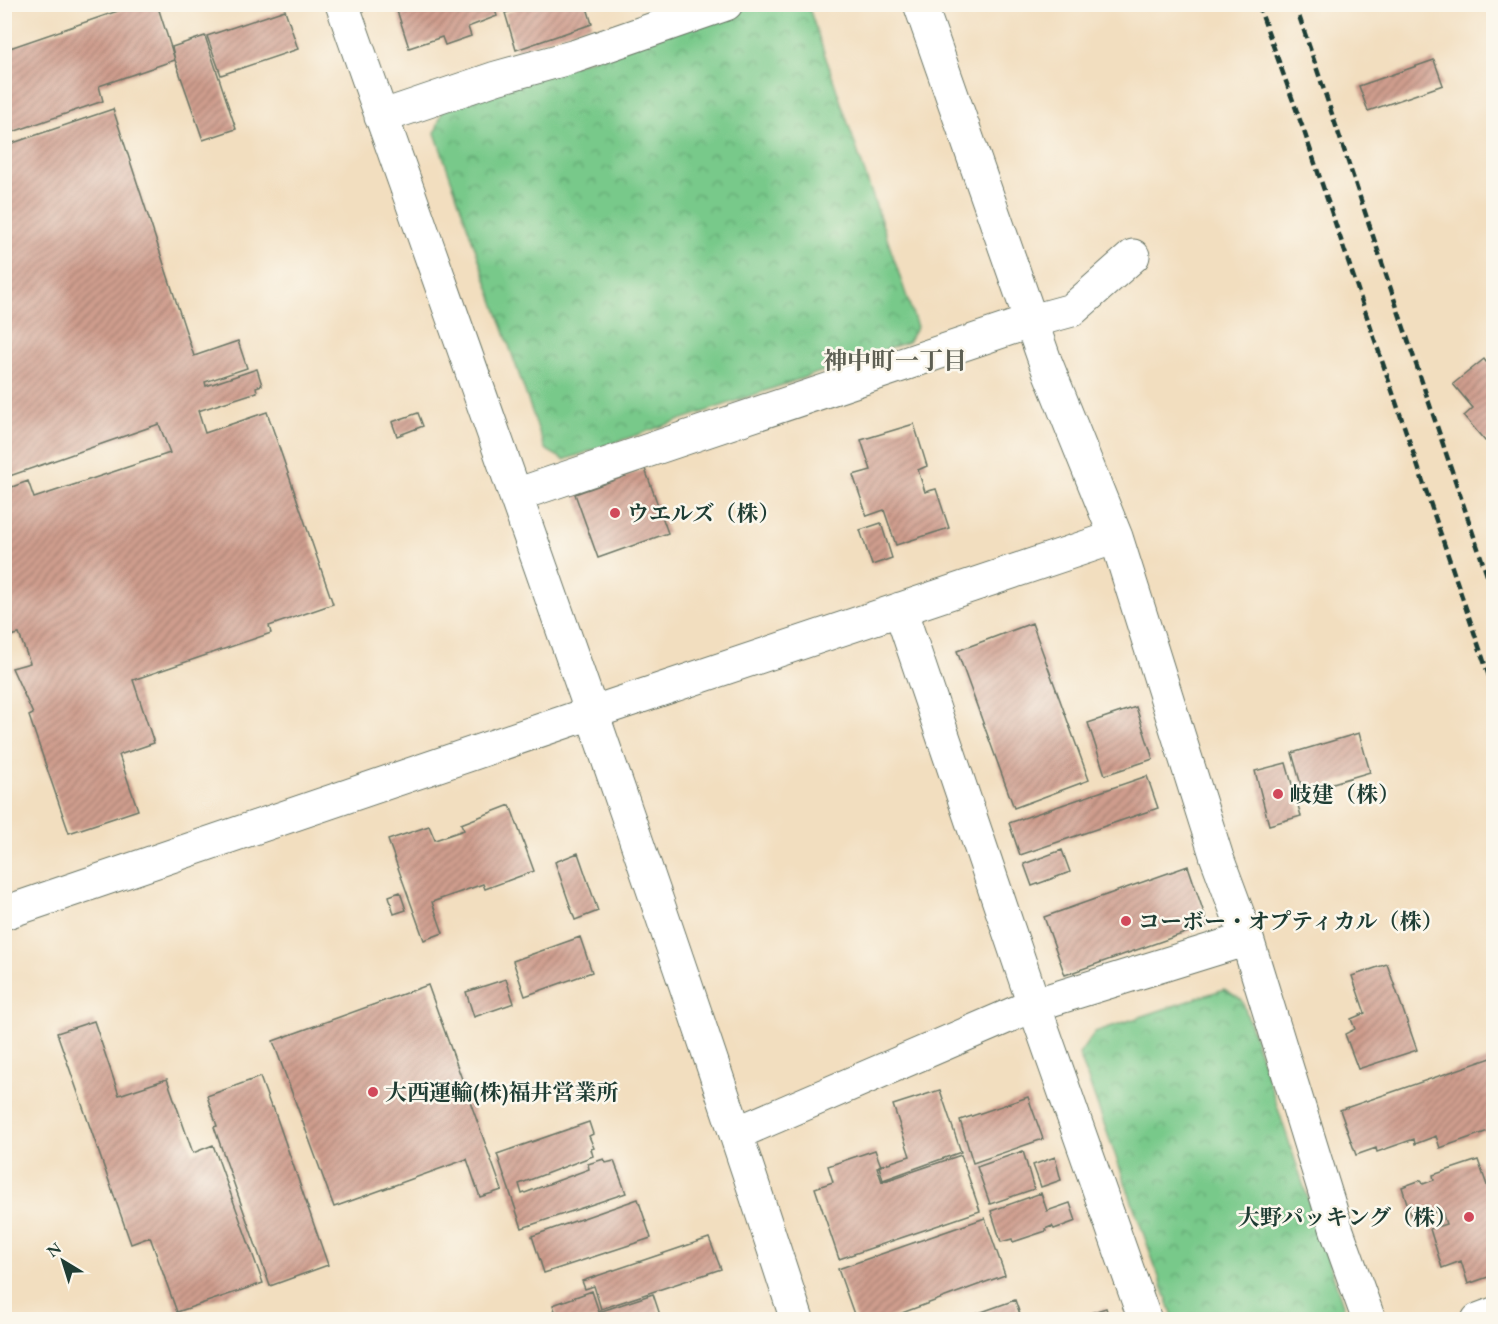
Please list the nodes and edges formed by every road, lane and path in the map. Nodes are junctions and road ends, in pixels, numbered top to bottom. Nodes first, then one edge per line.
1 (342, 4) edge
2 (726, 4) edge
3 (920, 4) edge
4 (381, 117) junction
5 (1133, 256) dead end
6 (1032, 321) junction
7 (516, 495) junction
8 (1116, 537) junction
9 (900, 609) junction
10 (591, 713) junction
11 (4, 913) edge
12 (1247, 939) junction
13 (1034, 1005) junction
14 (737, 1133) junction
15 (1494, 1314) edge
16 (797, 1320) edge
17 (1145, 1320) edge
18 (1369, 1320) edge
19 (1478, 1320) edge

1 - 4 street
2 - 4 street
3 - 6 street
4 - 7 street
5 - 6 street
6 - 7 street
6 - 8 street
7 - 10 street
8 - 9 street
8 - 12 street
9 - 10 street
9 - 13 street
10 - 11 street
10 - 14 street
12 - 13 street
12 - 18 street
13 - 14 street
13 - 17 street
14 - 16 street
15 - 19 street

